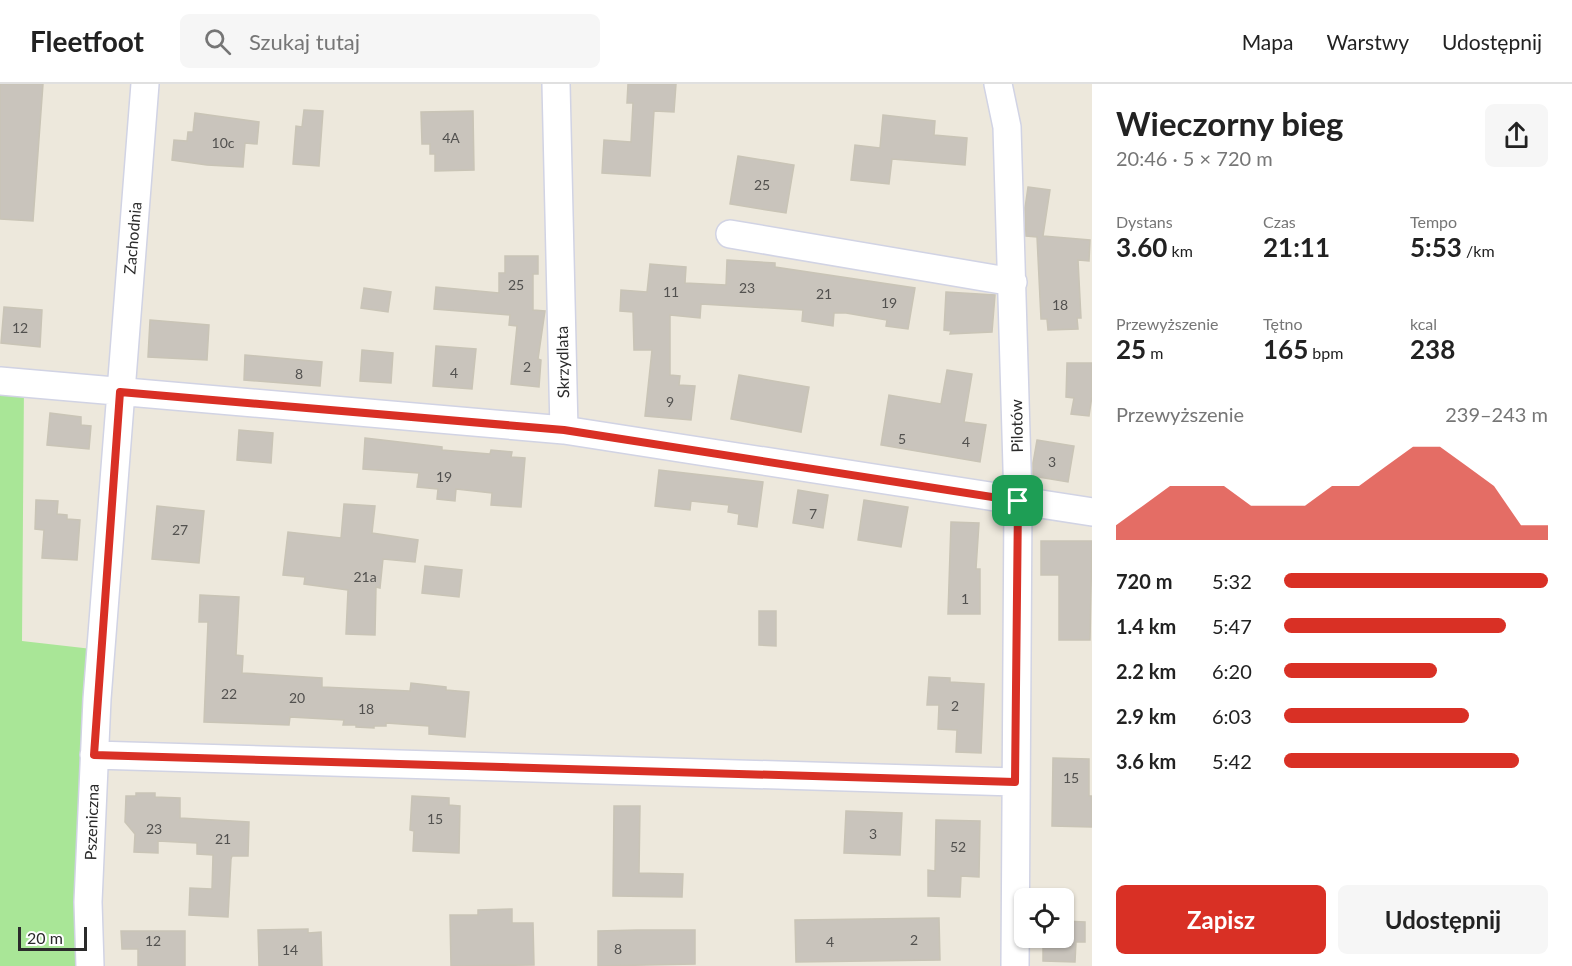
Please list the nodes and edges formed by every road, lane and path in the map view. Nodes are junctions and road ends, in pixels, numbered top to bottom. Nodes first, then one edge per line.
1 (145, 84) edge
2 (556, 84) edge
3 (998, 84) edge
4 (730, 234) dead end
5 (1012, 282) junction
6 (0, 381) edge
7 (120, 392) junction
8 (564, 430) junction
9 (1018, 501) junction
10 (1092, 512) edge
11 (94, 755) junction
12 (1015, 782) junction
13 (90, 966) edge
14 (1015, 966) edge

1 - 7 street, Zachodnia
2 - 8 street, Skrzydlata
3 - 5 street, Pilotów
4 - 5 street
5 - 9 street, Pilotów
6 - 7 street
7 - 8 street
7 - 11 street, Pszeniczna
8 - 9 street
9 - 10 street
9 - 12 street, Pilotów
11 - 12 street
11 - 13 street, Pszeniczna
12 - 14 street, Pilotów

